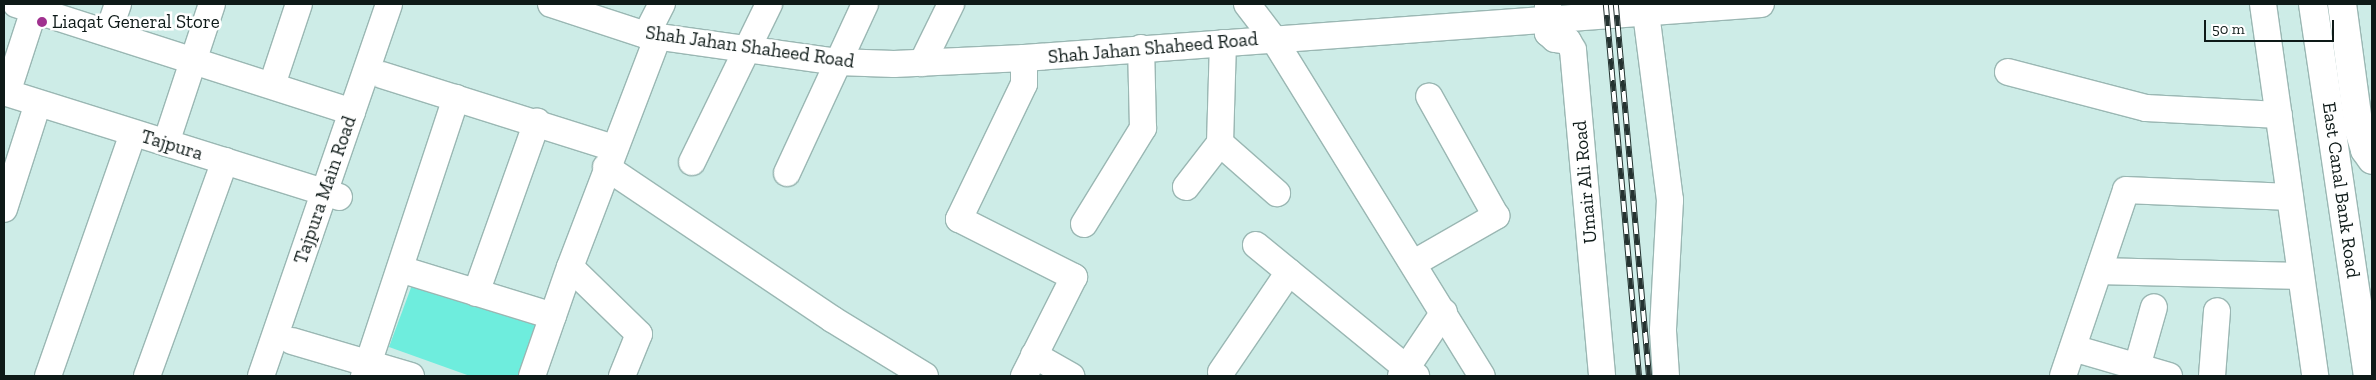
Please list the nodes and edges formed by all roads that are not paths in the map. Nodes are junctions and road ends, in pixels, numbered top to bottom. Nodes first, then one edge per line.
1 (118, 4) edge
2 (212, 4) edge
3 (299, 4) edge
4 (389, 4) edge
5 (406, 4) edge
6 (551, 4) edge
7 (662, 4) edge
8 (769, 4) edge
9 (865, 4) edge
10 (951, 4) edge
11 (1752, 4) edge
12 (1761, 4) edge
13 (2263, 4) edge
14 (2313, 4) edge
15 (2342, 4) edge
16 (26, 6) edge
17 (1257, 8) edge
18 (1547, 12) edge
19 (1646, 13) junction
20 (108, 33) junction
21 (652, 35) junction
22 (1273, 38) junction
23 (1223, 43) junction
24 (1141, 48) junction
25 (747, 50) junction
26 (1024, 58) junction
27 (194, 60) junction
28 (837, 62) junction
29 (922, 63) junction
30 (2008, 72) dead end
31 (382, 74) junction
32 (272, 85) junction
33 (5, 92) edge
34 (1429, 96) dead end
35 (456, 98) junction
36 (38, 103) junction
37 (352, 112) junction
38 (2278, 114) junction
39 (537, 122) junction
40 (133, 133) junction
41 (166, 143) junction
42 (1220, 143) junction
43 (2369, 155) edge
44 (609, 158) junction
45 (225, 161) junction
46 (692, 162) dead end
47 (787, 173) dead end
48 (1186, 187) dead end
49 (1278, 193) dead end
50 (332, 195) junction
51 (2290, 197) junction
52 (4, 208) edge
53 (1084, 224) dead end
54 (1256, 244) dead end
55 (1414, 263) junction
56 (570, 267) junction
57 (400, 269) junction
58 (2099, 270) junction
59 (1288, 272) junction
60 (2299, 276) junction
61 (476, 293) junction
62 (2154, 307) dead end
63 (2217, 311) dead end
64 (1444, 312) junction
65 (553, 316) junction
66 (292, 341) junction
67 (2073, 348) junction
68 (1029, 366) edge
69 (2137, 367) junction
70 (366, 370) edge
71 (1221, 372) dead end
72 (1407, 374) edge
73 (48, 376) edge
74 (147, 376) edge
75 (262, 376) edge
76 (280, 376) edge
77 (411, 376) edge
78 (532, 376) edge
79 (622, 376) edge
80 (925, 376) edge
81 (1071, 376) edge
82 (1482, 376) edge
83 (1602, 376) edge
84 (1666, 376) edge
85 (2064, 376) edge
86 (2169, 376) edge
87 (2212, 376) edge
88 (2315, 376) edge
89 (2368, 376) edge

1 - 20 street
2 - 27 street
3 - 32 street
4 - 37 street, Tajpura Main Road
5 - 31 street, Tajpura Main Road
6 - 21 street, Shah Jahan Shaheed Road
7 - 21 street
8 - 25 street
9 - 28 street
10 - 29 street
11 - 12 street, Shah Jahan Shaheed Road
11 - 19 street, Shah Jahan Shaheed Road
13 - 38 street
14 - 89 highway, East Canal Bank Road
15 - 43 highway
16 - 20 street
16 - 33 street
17 - 22 street
18 - 19 street, Shah Jahan Shaheed Road
18 - 22 street, Shah Jahan Shaheed Road
18 - 83 street, Umair Ali Road
19 - 84 street
20 - 27 street
21 - 25 street, Shah Jahan Shaheed Road
21 - 44 street
22 - 23 street, Shah Jahan Shaheed Road
22 - 55 street
23 - 24 street, Shah Jahan Shaheed Road
23 - 42 street
24 - 26 street, Shah Jahan Shaheed Road
24 - 53 street
25 - 28 street, Shah Jahan Shaheed Road
25 - 46 street
26 - 29 street, Shah Jahan Shaheed Road
26 - 68 street
27 - 32 street
27 - 41 street
28 - 29 street, Shah Jahan Shaheed Road
28 - 47 street
30 - 38 street
31 - 35 street
31 - 50 street, Tajpura Main Road
32 - 37 street
33 - 36 street, Tajpura
34 - 55 street
35 - 39 street
35 - 57 street
36 - 40 street, Tajpura
36 - 52 street
37 - 50 street, Tajpura Main Road
38 - 51 street
39 - 44 street
39 - 61 street
40 - 41 street, Tajpura
40 - 73 street
41 - 45 street, Tajpura
42 - 48 street
42 - 49 street
44 - 56 street
44 - 80 street
45 - 50 street, Tajpura
45 - 74 street
50 - 66 street, Tajpura Main Road
50 - 75 street, Tajpura Main Road
51 - 58 street
51 - 60 street
54 - 59 street
55 - 64 street
56 - 65 street
56 - 79 street
57 - 61 street
57 - 70 street
58 - 60 street
58 - 67 street
59 - 71 street
59 - 72 street
60 - 88 street
61 - 65 street
62 - 69 street
63 - 87 street
64 - 72 street
64 - 82 street
65 - 78 street
66 - 70 street
66 - 76 street, Tajpura Main Road
67 - 69 street
67 - 85 street
68 - 81 street
69 - 86 street
70 - 77 street

